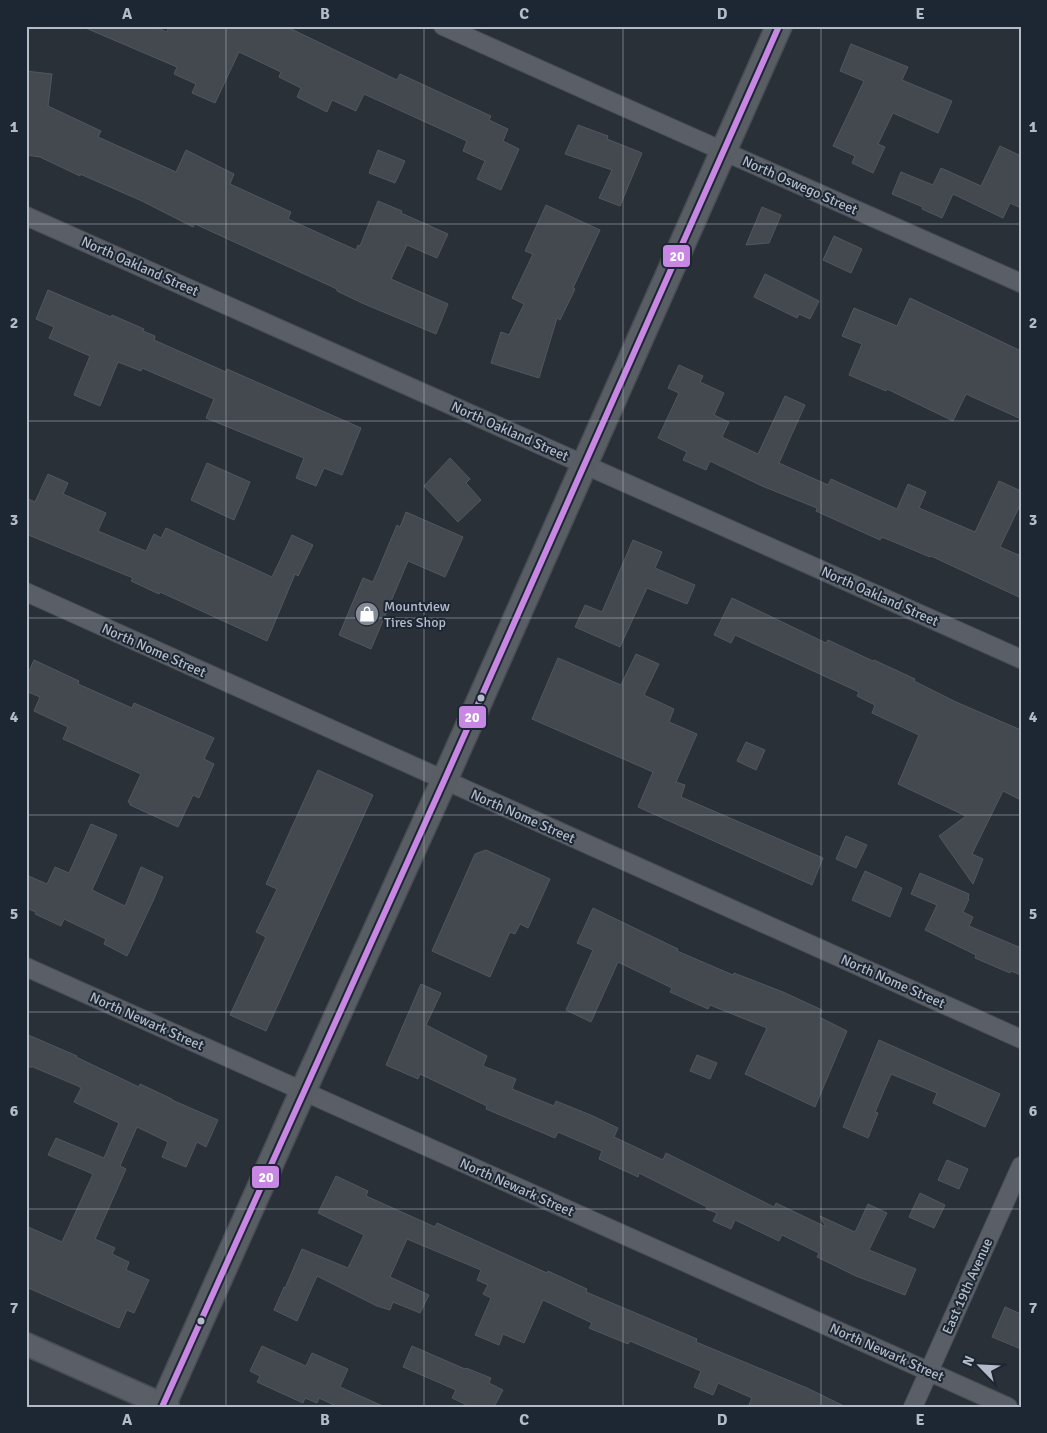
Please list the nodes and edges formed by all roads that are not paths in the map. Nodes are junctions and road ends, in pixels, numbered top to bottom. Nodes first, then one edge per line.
1 (443, 26) edge
2 (778, 26) edge
3 (724, 151) junction
4 (26, 216) edge
5 (1021, 283) edge
6 (584, 464) junction
7 (26, 592) edge
8 (1021, 659) edge
9 (444, 781) junction
10 (26, 967) edge
11 (1021, 1039) edge
12 (303, 1091) junction
13 (1021, 1166) edge
14 (26, 1344) edge
15 (929, 1371) junction
16 (164, 1406) edge
17 (913, 1407) edge
18 (1008, 1407) edge

1 - 3 street, North Oswego Street
2 - 3 main road
3 - 5 street, North Oswego Street
3 - 6 main road
4 - 6 street, North Oakland Street
6 - 8 street, North Oakland Street
6 - 9 main road
7 - 9 street, North Nome Street
9 - 11 street, North Nome Street
9 - 12 main road
10 - 12 street, North Newark Street
12 - 15 street, North Newark Street
12 - 16 main road
13 - 15 street, East 19th Avenue
14 - 16 street
15 - 17 street, East 19th Avenue
15 - 18 street, North Newark Street

